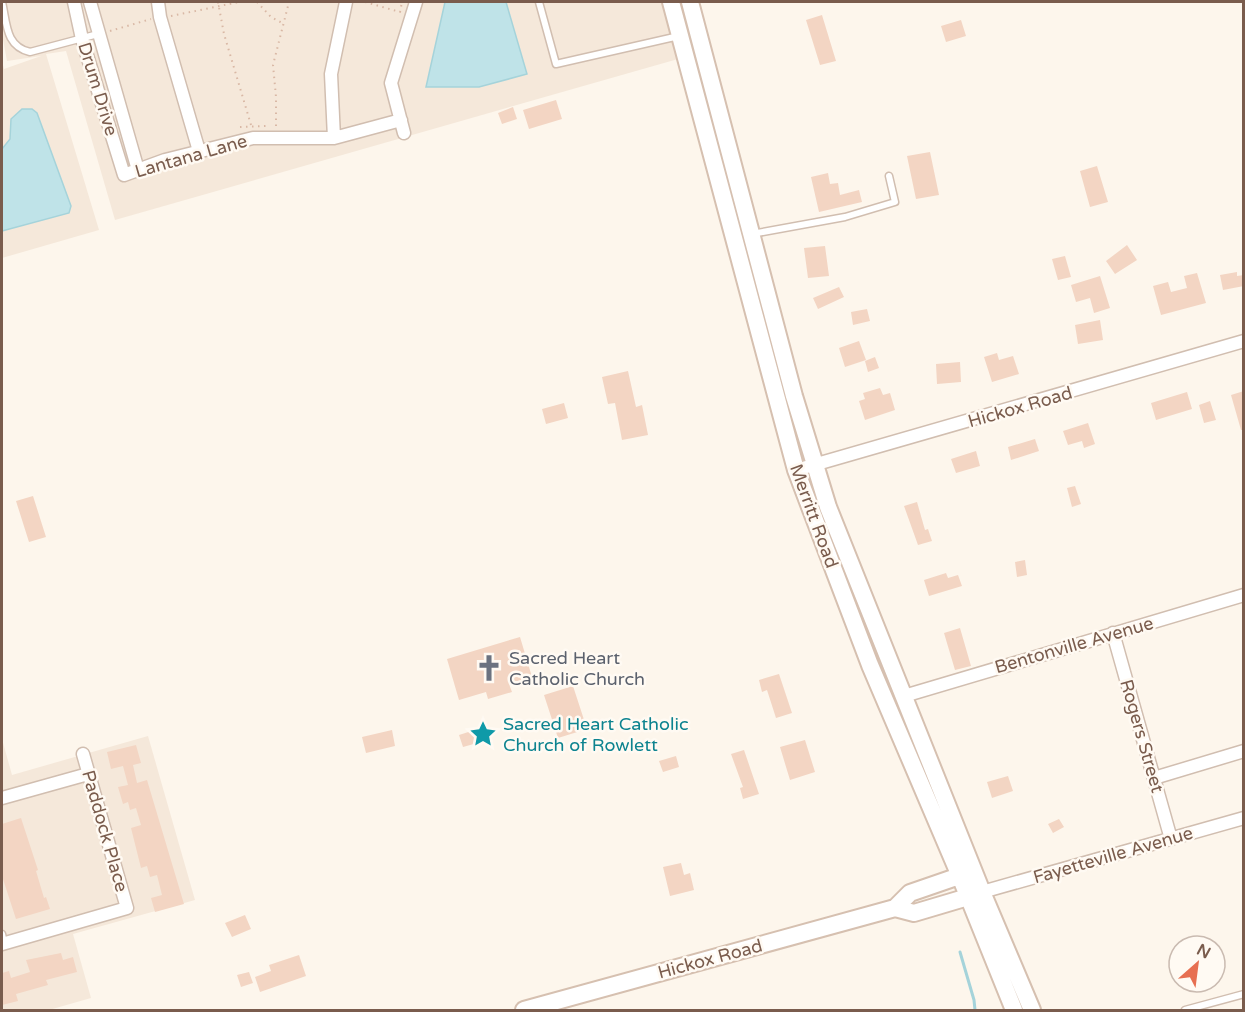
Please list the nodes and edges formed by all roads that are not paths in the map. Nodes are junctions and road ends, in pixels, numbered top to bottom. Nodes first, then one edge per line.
1 (2, 2) edge
2 (74, 2) edge
3 (90, 2) edge
4 (158, 2) edge
5 (346, 2) edge
6 (416, 2) edge
7 (539, 2) edge
8 (671, 2) edge
9 (690, 2) edge
10 (104, 33) junction
11 (680, 36) junction
12 (82, 39) junction
13 (401, 120) junction
14 (404, 133) dead end
15 (334, 138) junction
16 (199, 151) junction
17 (138, 170) junction
18 (124, 175) joint
19 (889, 176) dead end
20 (751, 234) junction
21 (1244, 341) edge
22 (814, 466) junction
23 (796, 470) junction
24 (1243, 595) edge
25 (1113, 633) junction
26 (904, 696) junction
27 (1244, 752) edge
28 (83, 754) dead end
29 (88, 774) junction
30 (1154, 778) junction
31 (2, 798) edge
32 (1244, 818) edge
33 (1171, 839) junction
34 (967, 874) junction
35 (975, 895) junction
36 (895, 908) junction
37 (2, 940) edge
38 (1244, 994) edge
39 (524, 1011) edge
40 (1014, 1011) edge
41 (1032, 1011) edge
42 (1185, 1011) edge

1 - 12 lane
2 - 12 street, Drum Drive
3 - 10 street, Drum Drive
4 - 16 street
5 - 15 street
6 - 13 street
7 - 11 lane
8 - 11 street, Merritt Road
9 - 20 street, Merritt Road
10 - 12 lane
10 - 17 street, Drum Drive
11 - 23 street, Merritt Road
12 - 18 street, Drum Drive
13 - 14 street
13 - 15 street, Lantana Lane
15 - 16 street, Lantana Lane
16 - 17 street, Lantana Lane
17 - 18 street, Lantana Lane
19 - 20 lane
20 - 22 street, Merritt Road
21 - 22 street, Hickox Road
22 - 23 street, Hickox Road
22 - 26 street, Merritt Road
23 - 34 street, Merritt Road
24 - 25 street, Bentonville Avenue
25 - 26 street, Bentonville Avenue
25 - 30 street, Rogers Street
26 - 34 street, Merritt Road
27 - 30 street
28 - 29 street, Paddock Place
29 - 31 street
29 - 37 street, Paddock Place
30 - 33 street, Rogers Street
32 - 33 street, Fayetteville Avenue
33 - 35 street, Fayetteville Avenue
34 - 35 street, Merritt Road
34 - 36 street, Hickox Road
35 - 36 street, Hickox Road
35 - 40 street, Merritt Road
35 - 41 street, Merritt Road
36 - 39 street, Hickox Road
38 - 42 lane

